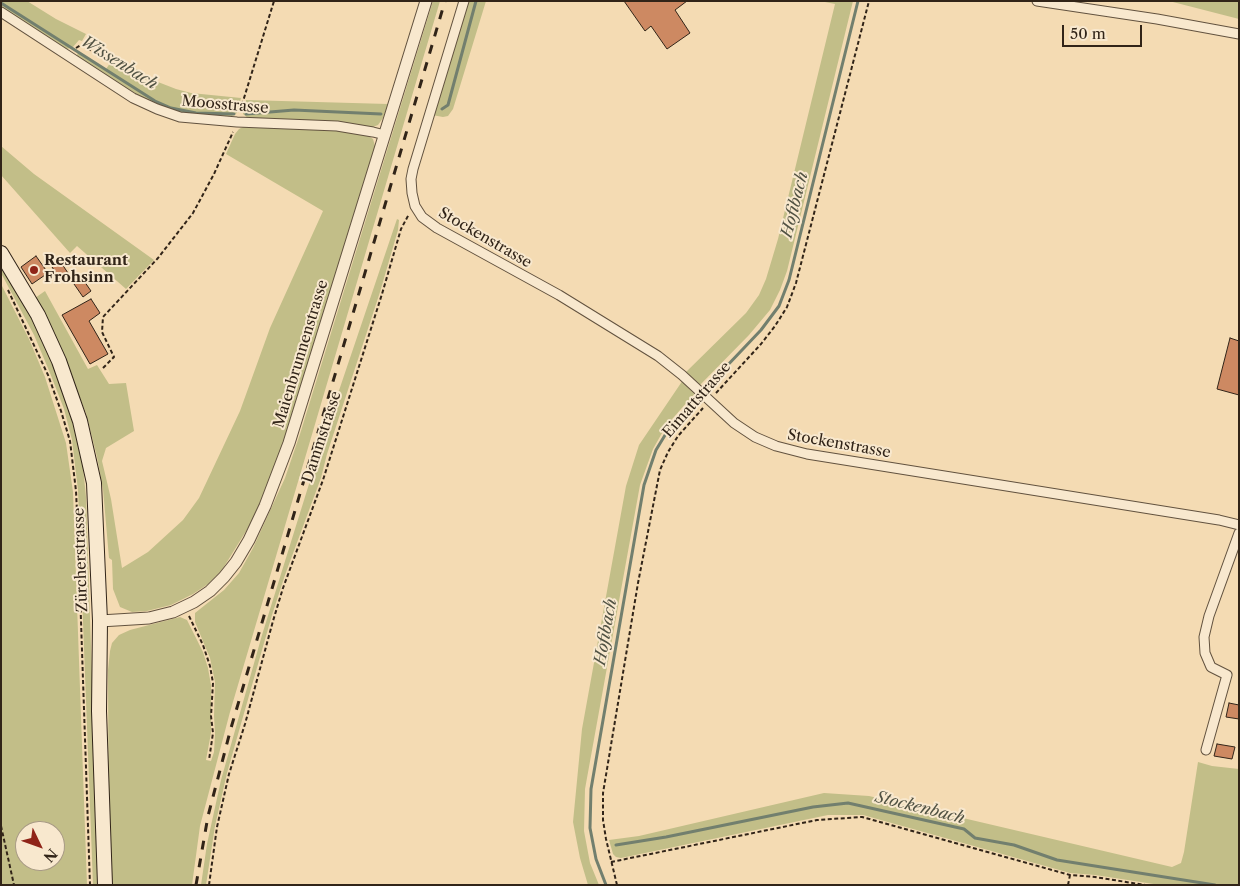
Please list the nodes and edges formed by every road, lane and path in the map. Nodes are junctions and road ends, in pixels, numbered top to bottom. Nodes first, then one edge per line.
1 (274, 1) edge
2 (426, 1) edge
3 (464, 1) edge
4 (868, 1) edge
5 (1037, 1) edge
6 (1, 12) edge
7 (1239, 34) edge
8 (76, 48) dead end
9 (94, 52) dead end
10 (238, 122) junction
11 (384, 136) junction
12 (415, 206) junction
13 (1, 253) edge
14 (6, 286) dead end
15 (104, 368) dead end
16 (709, 400) junction
17 (1239, 525) edge
18 (1239, 533) edge
19 (185, 607) junction
20 (100, 621) junction
21 (1206, 750) dead end
22 (209, 760) dead end
23 (1, 826) edge
24 (611, 862) junction
25 (1070, 875) junction
26 (14, 885) edge
27 (90, 885) edge
28 (104, 885) edge
29 (209, 885) edge
30 (617, 885) edge
31 (1068, 885) edge
32 (1145, 885) edge

1 - 10 path
2 - 11 street, Maienbrunnenstrasse
3 - 12 street
4 - 16 path, Eimattstrasse
5 - 7 street
6 - 10 street, Moosstrasse
8 - 9 path
10 - 11 street, Moosstrasse
10 - 15 path
11 - 19 street, Maienbrunnenstrasse
12 - 16 street, Stockenstrasse
12 - 29 path, Dammstrasse
13 - 20 main road, Zürcherstrasse
14 - 27 path, Zürcherstrasse
16 - 17 street, Stockenstrasse
16 - 24 path, Eimattstrasse
18 - 21 street
19 - 20 street, Maienbrunnenstrasse
19 - 22 path
20 - 28 main road, Zürcherstrasse
23 - 26 path
24 - 25 path
24 - 30 path, Eimattstrasse
25 - 31 path
25 - 32 path

